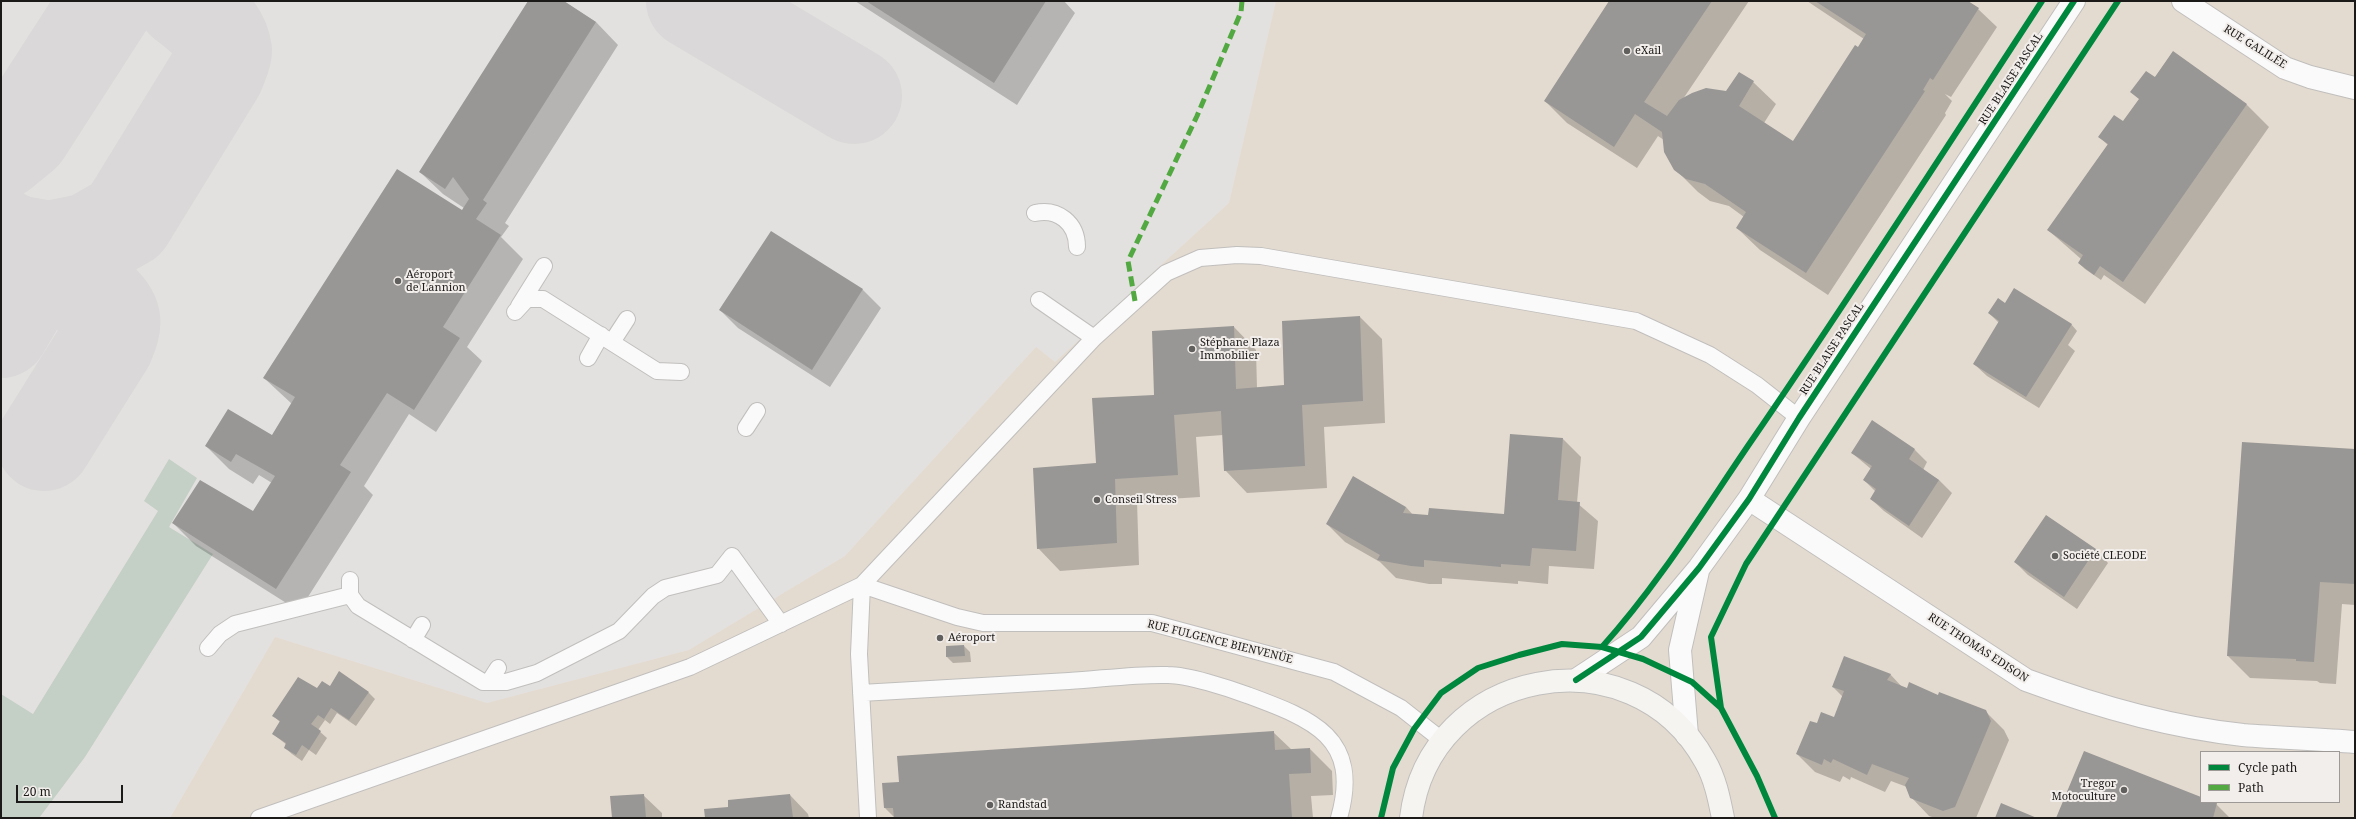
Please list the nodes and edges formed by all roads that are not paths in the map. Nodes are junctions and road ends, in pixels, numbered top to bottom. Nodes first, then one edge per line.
1 (2074, 1) edge
2 (2183, 1) edge
3 (2355, 88) edge
4 (1035, 213) dead end
5 (1077, 247) dead end
6 (544, 266) dead end
7 (1039, 300) dead end
8 (627, 319) dead end
9 (1094, 338) junction
10 (606, 339) junction
11 (588, 358) dead end
12 (673, 385) dead end
13 (756, 411) dead end
14 (1799, 418) junction
15 (746, 428) dead end
16 (1749, 499) junction
17 (1698, 568) junction
18 (862, 585) junction
19 (634, 609) dead end
20 (780, 624) junction
21 (422, 625) dead end
22 (623, 627) junction
23 (413, 640) junction
24 (208, 648) dead end
25 (498, 668) dead end
26 (1576, 680) junction
27 (489, 682) junction
28 (861, 693) junction
29 (1688, 735) junction
30 (1443, 740) junction
31 (2355, 742) edge
32 (259, 818) edge
33 (868, 818) edge
34 (1339, 818) edge
35 (1411, 818) edge
36 (1724, 818) edge

1 - 14 street, RUE BLAISE PASCAL
2 - 3 street, RUE GALILÉE
4 - 5 lane
6 - 10 lane
7 - 9 lane
8 - 10 lane
9 - 14 lane
9 - 18 lane
10 - 11 lane
10 - 12 lane
13 - 15 lane
14 - 16 street, RUE BLAISE PASCAL
16 - 17 street, RUE BLAISE PASCAL
16 - 31 street, RUE THOMAS EDISON
17 - 26 street, RUE BLAISE PASCAL
17 - 29 street, RUE BLAISE PASCAL
18 - 20 lane
18 - 28 lane
18 - 30 lane, RUE FULGENCE BIENVENÜE
19 - 22 lane
20 - 22 lane
20 - 32 lane
21 - 23 lane
22 - 27 lane
23 - 24 lane
23 - 27 lane
25 - 27 lane
26 - 29 main road
26 - 30 main road
28 - 33 lane
28 - 34 lane
29 - 36 main road
30 - 35 main road

